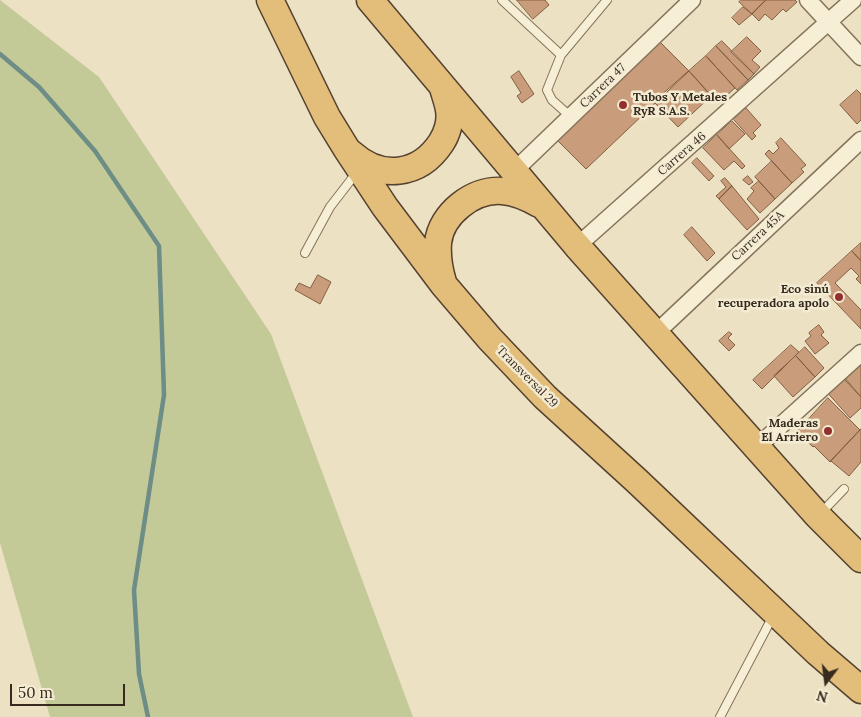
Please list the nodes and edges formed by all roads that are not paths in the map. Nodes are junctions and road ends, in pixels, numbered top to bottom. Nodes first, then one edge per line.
1 (270, 0) edge
2 (502, 0) edge
3 (608, 0) edge
4 (692, 0) edge
5 (808, 0) edge
6 (853, 0) edge
7 (377, 5) edge
8 (828, 24) junction
9 (561, 55) junction
10 (861, 57) edge
11 (442, 88) junction
12 (570, 117) junction
13 (861, 140) edge
14 (353, 158) junction
15 (513, 172) junction
16 (542, 205) junction
17 (577, 246) junction
18 (305, 253) dead end
19 (443, 284) junction
20 (656, 333) junction
21 (861, 353) edge
22 (757, 447) junction
23 (844, 489) dead end
24 (818, 516) junction
25 (861, 559) edge
26 (776, 612) junction
27 (861, 690) edge
28 (720, 717) edge

1 - 14 highway, Transversal 29
2 - 9 lane
3 - 9 lane
4 - 12 street, Carrera 47
5 - 8 street
6 - 8 street, Carrera 46
7 - 11 highway
8 - 10 street
8 - 17 street, Carrera 46
9 - 12 lane
11 - 14 highway
11 - 15 highway
12 - 15 street, Carrera 47
13 - 20 street, Carrera 45A
14 - 18 lane
14 - 19 highway, Transversal 29
15 - 16 highway
16 - 17 highway
16 - 19 highway
17 - 20 highway
19 - 26 highway, Transversal 29
20 - 22 highway
21 - 22 street
22 - 24 highway
23 - 24 lane
24 - 25 highway
26 - 27 highway, Transversal 29
26 - 28 lane

